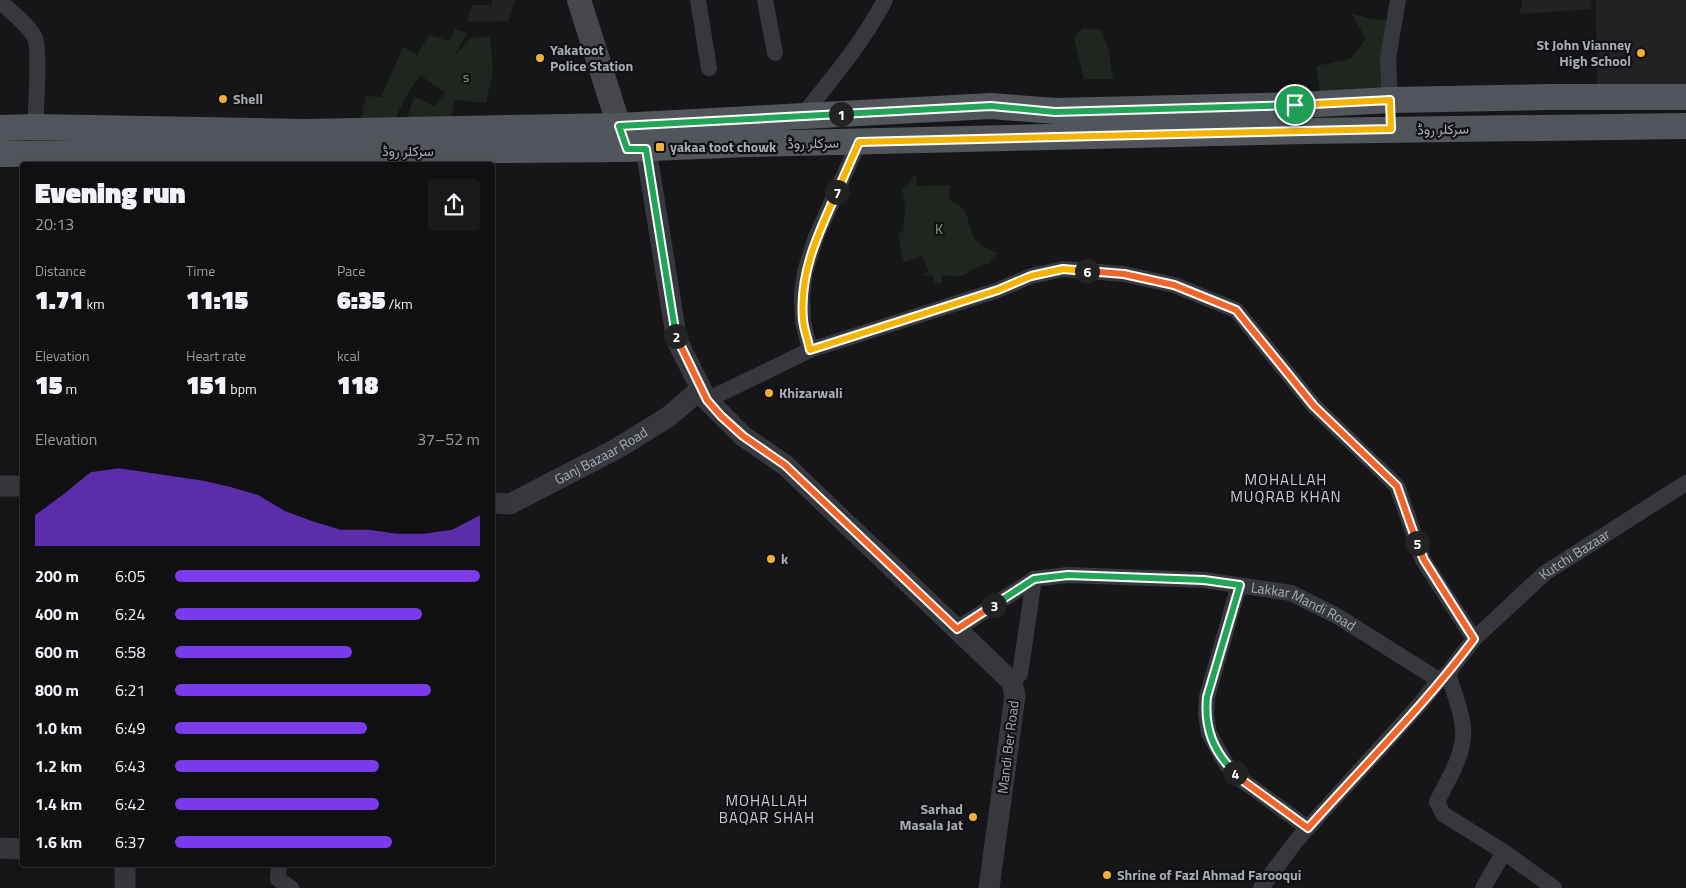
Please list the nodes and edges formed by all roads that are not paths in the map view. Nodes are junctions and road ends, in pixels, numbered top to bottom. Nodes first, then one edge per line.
1 (579, 0) edge
2 (698, 0) edge
3 (765, 0) edge
4 (885, 0) edge
5 (1398, 0) edge
6 (0, 1) edge
7 (775, 53) dead end
8 (709, 68) dead end
9 (1686, 97) edge
10 (1390, 100) junction
11 (802, 116) junction
12 (1686, 126) edge
13 (36, 127) junction
14 (0, 128) edge
15 (1391, 129) junction
16 (631, 141) junction
17 (245, 142) junction
18 (859, 142) junction
19 (780, 144) junction
20 (0, 154) edge
21 (35, 154) junction
22 (810, 350) junction
23 (704, 394) junction
24 (1686, 483) edge
25 (0, 486) edge
26 (20, 486) edge
27 (495, 503) edge
28 (1034, 579) junction
29 (1240, 585) junction
30 (957, 629) junction
31 (1474, 639) junction
32 (1444, 677) junction
33 (1012, 682) junction
34 (1308, 828) junction
35 (0, 848) edge
36 (20, 849) edge
37 (1504, 852) junction
38 (125, 867) edge
39 (279, 867) edge
40 (125, 888) edge
41 (291, 888) edge
42 (989, 888) edge
43 (1261, 888) edge
44 (1483, 888) edge
45 (1554, 888) edge

1 - 16 main road
2 - 8 street
3 - 7 street
4 - 11 street
5 - 10 street
6 - 13 street
9 - 10 main road
10 - 11 main road
10 - 15 main road
11 - 16 main road
11 - 19 main road
12 - 15 main road, سرکلر روڈ
13 - 14 main road
13 - 17 main road
13 - 21 main road
15 - 18 main road, سرکلر روڈ
16 - 17 main road, سرکلر روڈ
16 - 19 main road, سرکلر روڈ
16 - 23 street, Mandi Ber Road
17 - 21 main road, سرکلر روڈ
18 - 19 main road, سرکلر روڈ
18 - 22 street
20 - 21 main road, سرکلر روڈ
22 - 23 street
22 - 31 street
23 - 27 street, Ganj Bazaar Road
23 - 30 street, Mandi Ber Road
24 - 31 street, Kutchi Bazaar
25 - 26 street
28 - 29 street, Lakkar Mandi Road
28 - 30 street, Lakkar Mandi Road
28 - 33 street
29 - 32 street, Lakkar Mandi Road
29 - 34 street
30 - 33 street, Mandi Ber Road
31 - 32 street, Kutchi Bazaar
32 - 34 street, Kutchi Bazaar
32 - 37 street
33 - 42 street, Mandi Ber Road
34 - 43 street, Kutchi Bazaar
35 - 36 street
37 - 44 street
37 - 45 street
38 - 40 street
39 - 41 street

